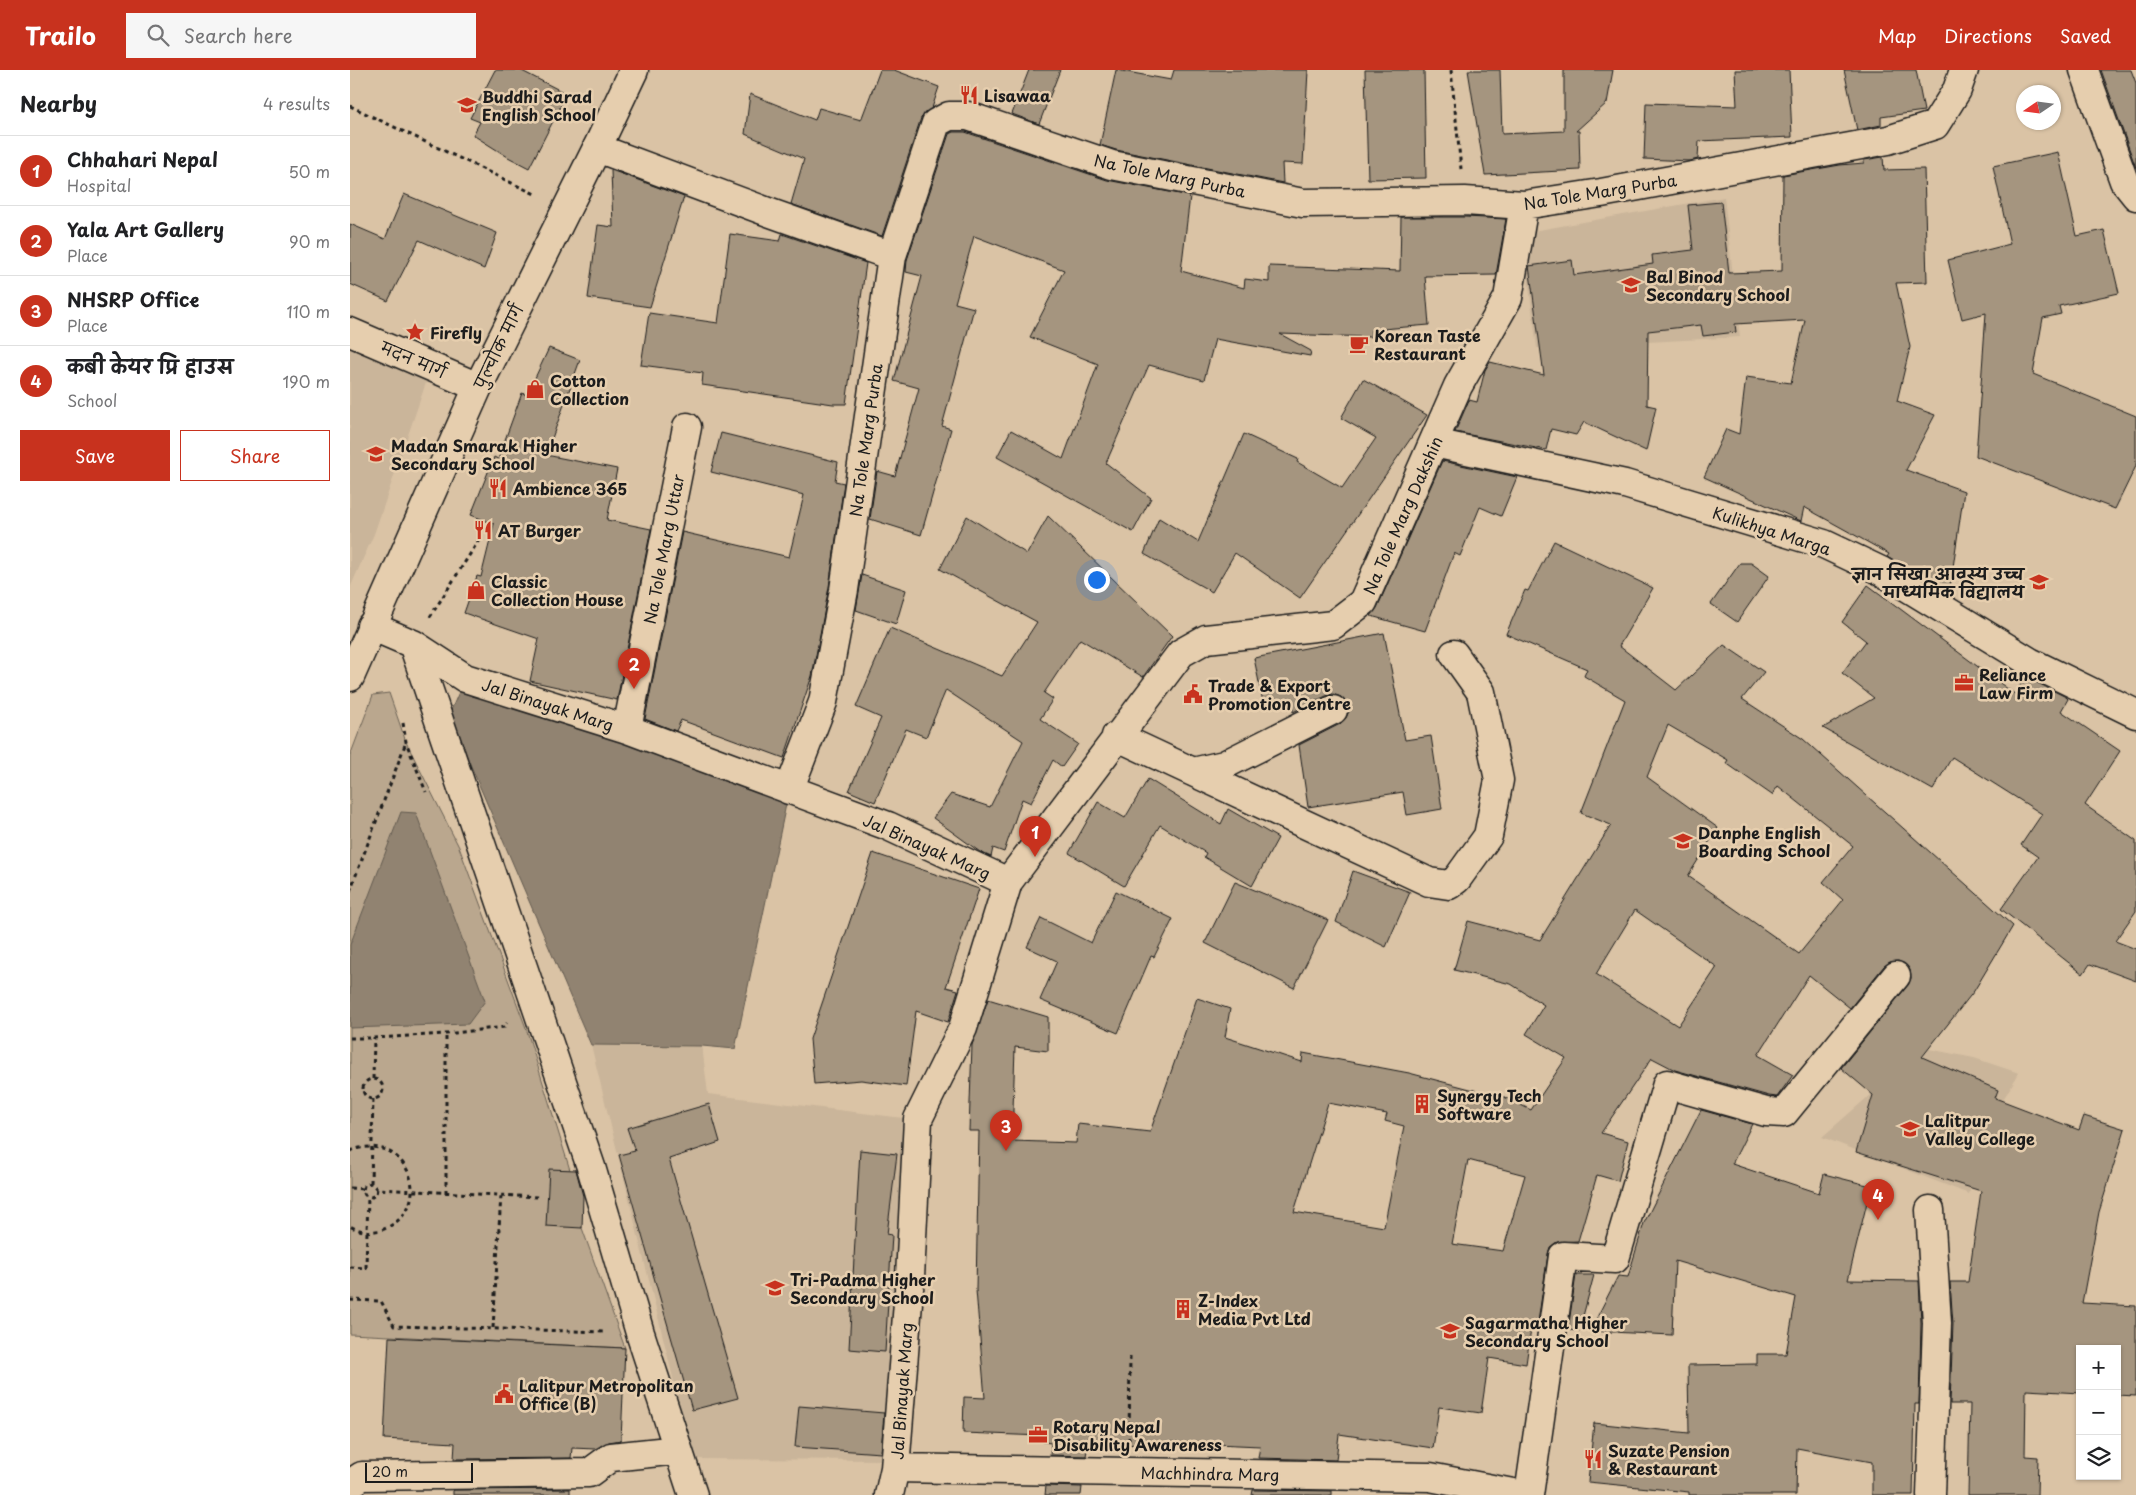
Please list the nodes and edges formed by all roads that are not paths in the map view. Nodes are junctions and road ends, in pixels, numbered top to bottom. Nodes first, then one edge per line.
1 (634, 70) edge
2 (1964, 70) edge
3 (2084, 70) edge
4 (597, 148) junction
5 (2136, 196) edge
6 (1524, 204) junction
7 (892, 256) junction
8 (350, 332) edge
9 (478, 387) junction
10 (688, 427) dead end
11 (1434, 443) junction
12 (371, 626) junction
13 (413, 644) junction
14 (1454, 654) dead end
15 (350, 677) edge
16 (1334, 710) dead end
17 (2136, 714) edge
18 (626, 729) junction
19 (1116, 736) junction
20 (1193, 772) junction
21 (789, 790) junction
22 (1008, 882) junction
23 (1896, 976) dead end
24 (1930, 1210) dead end
25 (678, 1450) junction
26 (895, 1468) junction
27 (350, 1484) edge
28 (693, 1495) edge
29 (890, 1495) edge
30 (1523, 1495) edge
31 (1528, 1495) edge
32 (1930, 1495) edge

1 - 4 street, पुल्चोक मार्ग
2 - 6 street, Na Tole Marg Purba
3 - 5 street
4 - 7 street
4 - 9 street, पुल्चोक मार्ग
6 - 7 street, Na Tole Marg Purba
6 - 11 street, Na Tole Marg Dakshin
7 - 21 street, Na Tole Marg Purba
8 - 9 street, मदन मार्ग
9 - 12 street, पुल्चोक मार्ग
10 - 18 street, Na Tole Marg Uttar
11 - 17 street, Kulikhya Marga
11 - 19 street, Na Tole Marg Dakshin
12 - 13 street, Jal Binayak Marg
12 - 15 street, पुल्चोक मार्ग
13 - 18 street, Jal Binayak Marg
13 - 25 street
14 - 20 street
16 - 20 street
18 - 21 street, Jal Binayak Marg
19 - 20 street
19 - 22 street, Na Tole Marg Dakshin
21 - 22 street, Jal Binayak Marg
22 - 26 street, Jal Binayak Marg
23 - 31 street
24 - 32 street
25 - 27 street
25 - 28 street
26 - 29 street, Jal Binayak Marg
26 - 30 street, Machhindra Marg

